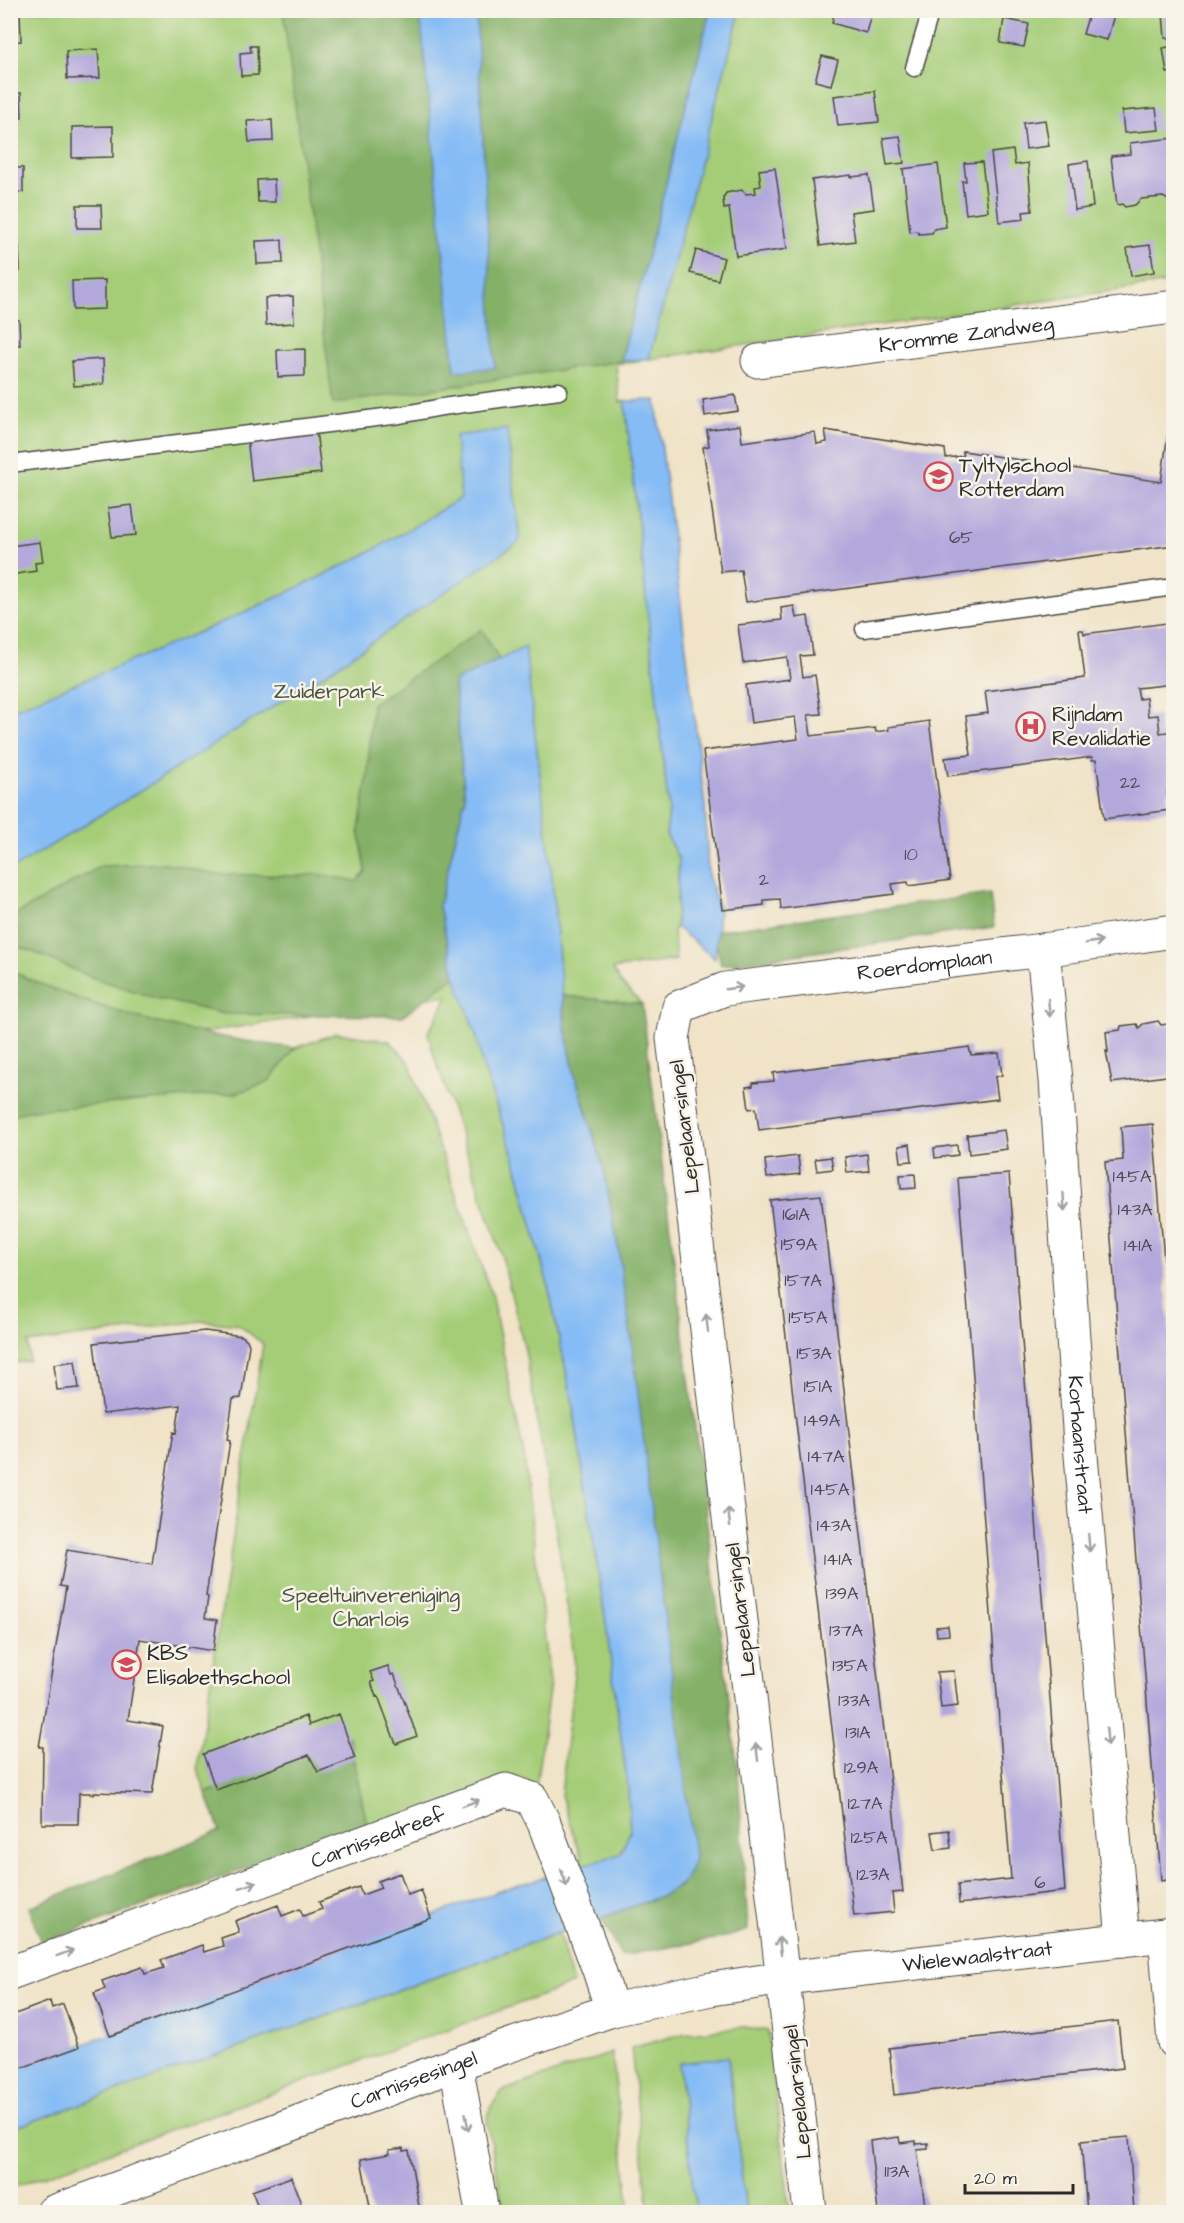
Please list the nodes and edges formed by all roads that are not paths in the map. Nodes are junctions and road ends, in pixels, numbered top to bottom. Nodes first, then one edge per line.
1 (931, 10) edge
2 (914, 68) dead end
3 (1173, 307) edge
4 (758, 361) dead end
5 (559, 391) dead end
6 (10, 464) edge
7 (1173, 587) edge
8 (864, 629) dead end
9 (1173, 931) edge
10 (1043, 950) junction
11 (679, 1007) joint
12 (1169, 1935) edge
13 (1123, 1940) junction
14 (10, 1973) edge
15 (784, 1978) junction
16 (612, 2010) junction
17 (1173, 2042) edge
18 (456, 2064) junction
19 (90, 2205) edge
20 (53, 2212) edge
21 (482, 2212) edge
22 (810, 2212) edge

1 - 2 lane
3 - 4 street, Kromme Zandweg
5 - 6 lane
7 - 8 lane
10 -> 9 street, Roerdomplaan
11 -> 10 street, Roerdomplaan
10 -> 13 street, Korhaanstraat
15 -> 11 street, Lepelaarsingel
12 - 13 street, Wielewaalstraat
12 - 17 street
13 - 15 street, Wielewaalstraat
14 -> 16 street, Carnissedreef
15 - 16 street, Carnissesingel
15 - 22 street, Lepelaarsingel
16 - 18 street, Carnissesingel
18 - 19 street, Carnissesingel
18 -> 21 street
19 - 20 street, Carnissesingel

